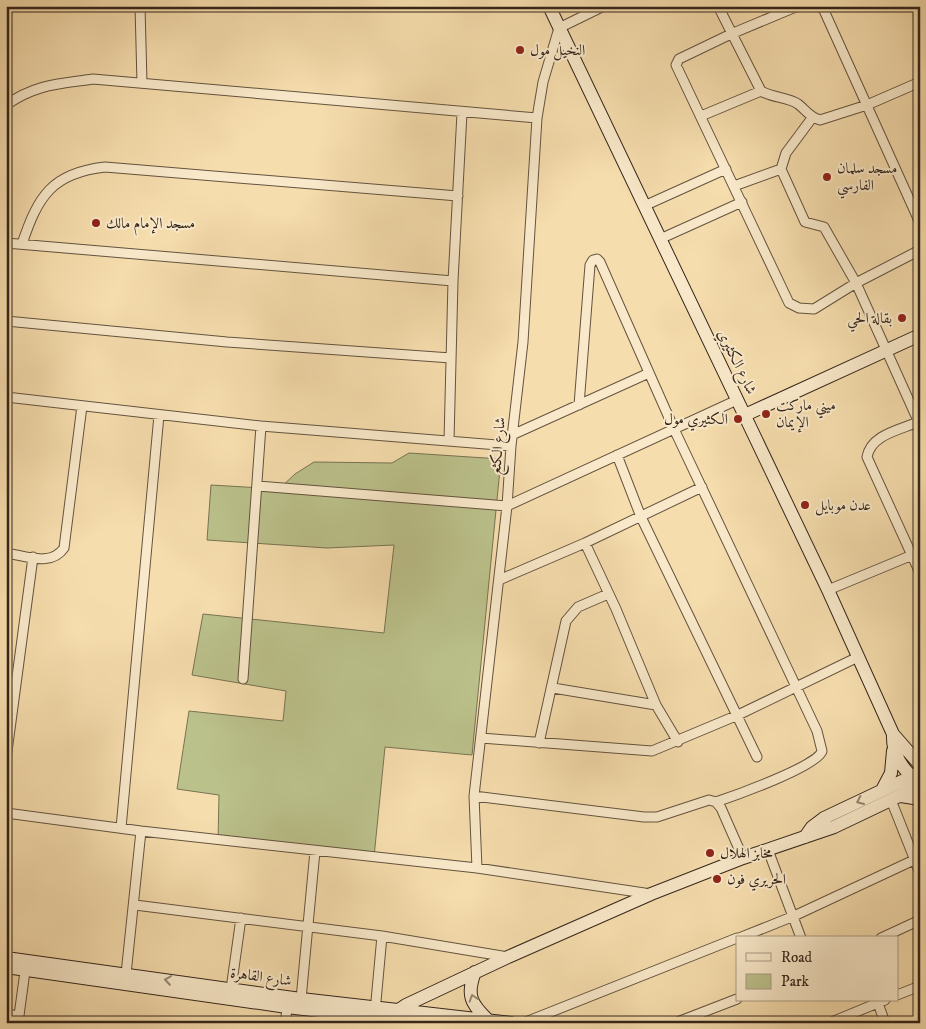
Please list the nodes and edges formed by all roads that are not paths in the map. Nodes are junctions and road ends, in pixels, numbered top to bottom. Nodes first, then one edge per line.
1 (10, 6) edge
2 (140, 6) edge
3 (549, 6) edge
4 (604, 6) edge
5 (718, 6) edge
6 (798, 6) edge
7 (822, 6) edge
8 (6, 9) edge
9 (559, 28) junction
10 (731, 34) junction
11 (920, 82) edge
12 (142, 83) junction
13 (761, 90) junction
14 (6, 104) edge
15 (867, 105) junction
16 (462, 113) junction
17 (701, 116) junction
18 (537, 118) junction
19 (812, 118) junction
20 (781, 169) junction
21 (726, 170) junction
22 (734, 186) junction
23 (458, 196) junction
24 (742, 202) junction
25 (644, 206) junction
26 (920, 223) edge
27 (660, 239) junction
28 (6, 243) edge
29 (22, 244) junction
30 (920, 250) edge
31 (453, 281) junction
32 (856, 283) junction
33 (6, 321) edge
34 (920, 335) edge
35 (885, 352) junction
36 (451, 358) junction
37 (649, 373) junction
38 (6, 397) edge
39 (738, 400) junction
40 (578, 404) junction
41 (82, 406) junction
42 (159, 415) junction
43 (744, 415) junction
44 (919, 423) edge
45 (261, 426) junction
46 (674, 429) junction
47 (512, 435) junction
48 (449, 441) junction
49 (511, 446) junction
50 (617, 455) junction
51 (258, 486) junction
52 (702, 487) junction
53 (507, 506) junction
54 (641, 517) junction
55 (585, 543) junction
56 (6, 553) edge
57 (910, 556) junction
58 (32, 557) junction
59 (920, 573) edge
60 (499, 580) junction
61 (828, 590) junction
62 (608, 594) junction
63 (858, 657) junction
64 (243, 679) dead end
65 (796, 687) junction
66 (553, 688) junction
67 (656, 705) junction
68 (738, 715) junction
69 (893, 734) junction
70 (481, 738) junction
71 (678, 742) junction
72 (539, 743) junction
73 (893, 748) junction
74 (756, 757) dead end
75 (6, 759) edge
76 (920, 765) edge
77 (918, 780) edge
78 (882, 790) junction
79 (474, 796) junction
80 (896, 798) junction
81 (920, 799) edge
82 (716, 802) junction
83 (6, 812) edge
84 (121, 828) junction
85 (141, 831) junction
86 (805, 837) junction
87 (768, 850) junction
88 (315, 851) junction
89 (743, 858) junction
90 (914, 860) junction
91 (477, 868) junction
92 (920, 873) edge
93 (651, 894) junction
94 (135, 905) junction
95 (794, 916) junction
96 (241, 918) junction
97 (920, 920) edge
98 (308, 925) junction
99 (382, 936) junction
100 (743, 936) edge
101 (800, 936) edge
102 (885, 936) edge
103 (736, 939) edge
104 (508, 957) junction
105 (6, 958) edge
106 (26, 966) junction
107 (6, 967) edge
108 (475, 972) junction
109 (126, 974) junction
110 (920, 986) edge
111 (231, 989) junction
112 (898, 995) edge
113 (736, 999) edge
114 (301, 1000) junction
115 (288, 1002) junction
116 (882, 1002) edge
117 (398, 1010) junction
118 (6, 1014) edge
119 (378, 1015) junction
120 (19, 1019) edge
121 (488, 1020) junction
122 (285, 1023) edge
123 (420, 1023) edge
124 (511, 1023) edge
125 (523, 1023) edge
126 (675, 1023) edge
127 (830, 1023) edge
128 (885, 1023) edge

1 - 8 street
2 - 12 street
3 - 9 street, شارع الكثيري
4 - 9 street
5 - 10 street
6 - 10 street
7 - 15 street
9 - 18 street, شارع الكثع
9 - 25 street, شارع الكثيري
10 - 13 street
10 - 17 street
11 - 15 street
12 - 14 street
12 - 16 street
13 - 17 street
13 - 19 street
15 - 19 street
15 - 26 street
16 - 18 street
16 - 23 street
17 - 21 street
18 - 47 street, شارع الكثع
19 - 20 street
20 - 22 street
20 - 32 street
21 - 22 street
21 - 25 street
22 - 24 street
23 - 29 street
23 - 31 street
24 - 27 street
24 - 32 street
25 - 27 street, شارع الكثيري
27 - 39 street, شارع الكثيري
28 - 29 street
29 - 31 street
30 - 32 street
31 - 36 street
32 - 35 street
33 - 36 street
34 - 35 street
35 - 43 street
35 - 44 street
36 - 48 street
37 - 40 street
37 - 40 street
37 - 46 street
38 - 41 street
39 - 43 street, شارع الكثيري
39 - 46 street
40 - 47 street
41 - 42 street
41 - 58 street
42 - 45 street
42 - 84 street
43 - 61 street, شارع الكثيري
44 - 57 street
45 - 48 street
45 - 51 street
46 - 50 street
46 - 52 street
47 - 49 street, شارع الكثع
48 - 49 street
49 - 53 street, شارع الكثع
50 - 53 street
50 - 54 street
51 - 53 street
51 - 64 street
52 - 54 street
52 - 65 street
53 - 60 street, شارع الكثع
54 - 55 street
54 - 68 street
55 - 60 street
55 - 62 street
56 - 58 street
57 - 59 street
57 - 61 street
58 - 75 street
60 - 70 street, شارع الكثع
61 - 63 street, شارع الكثيري
62 - 66 street
62 - 67 street
63 - 65 street
63 - 69 street, شارع الكثيري
65 - 68 street
65 - 82 street
66 - 67 street
66 - 72 street
67 - 71 street
68 - 71 street
68 - 74 street
69 - 73 street, شارع الكثيري
69 - 76 street, شارع الكثيري
70 - 72 street
70 - 79 street, شارع الكثع
71 - 72 street
73 - 77 street
73 - 78 street, شارع الكثيري
77 - 78 street
77 - 80 street
78 -> 86 street
79 - 82 street
79 - 91 street, شارع الكثع
80 - 81 street
80 - 86 street
80 - 90 street
82 - 89 street
83 - 84 street
84 - 85 street
85 - 88 street
85 - 94 street
86 - 87 street
87 - 89 street
87 - 95 street
88 - 91 street
88 - 98 street
89 - 93 street
90 - 92 street
90 - 95 street
91 - 93 street
93 - 104 street
94 - 96 street
94 - 109 street
95 - 100 street
95 - 101 street
96 - 98 street
96 - 111 street
97 - 102 street
98 - 99 street
98 - 114 street
99 - 104 street
99 - 119 street
103 - 125 street
104 - 108 street
105 - 106 street, شارع القاهرة
106 - 107 street, شارع القاهرة
106 - 109 street, شارع القاهرة
106 - 115 street, شارع القاهرة
106 - 120 street
108 - 117 street
121 -> 108 street
111 -> 109 street, شارع القاهرة
110 - 112 street
111 - 115 street, شارع القاهرة
113 - 126 street
114 - 115 street, شارع القاهرة
114 - 119 street, شارع القاهرة
115 - 119 street, شارع القاهرة
115 - 122 street
116 - 127 street
116 - 128 street
117 - 119 street
117 - 121 street
118 - 120 street
119 - 123 street, شارع القاهرة
121 - 124 street

